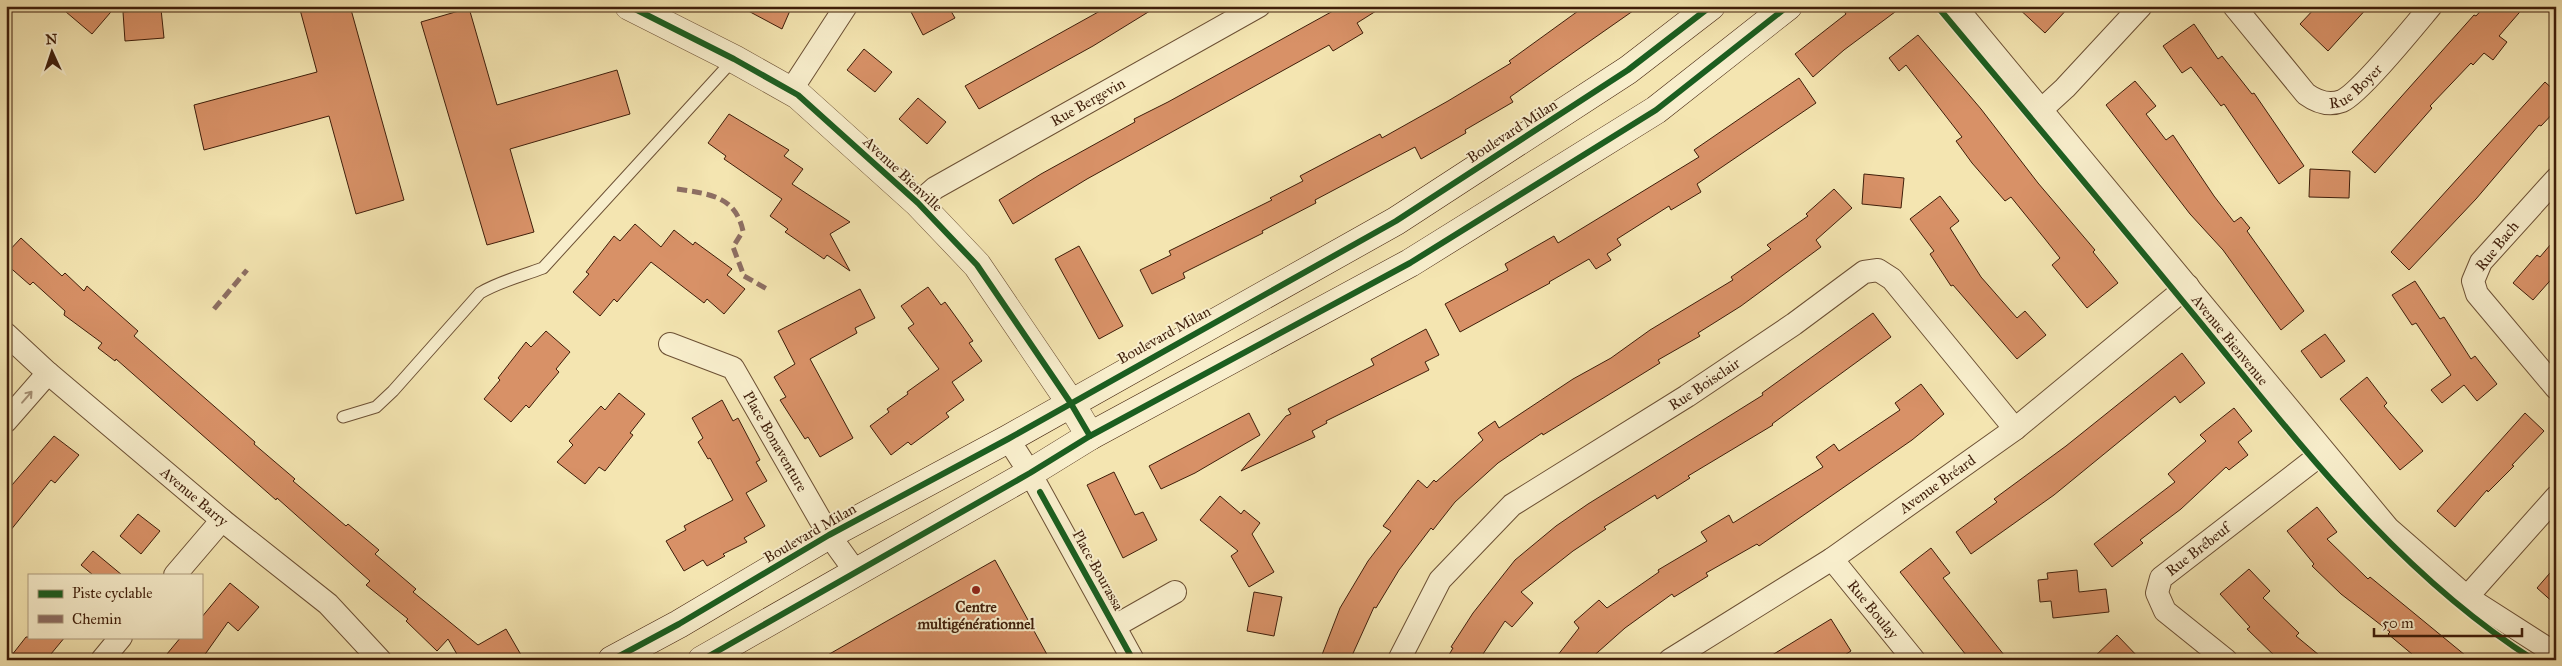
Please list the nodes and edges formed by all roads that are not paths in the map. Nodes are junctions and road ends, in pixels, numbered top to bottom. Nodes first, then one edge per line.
1 (628, 6) edge
2 (846, 6) edge
3 (1259, 6) edge
4 (1711, 6) edge
5 (1788, 6) edge
6 (1955, 6) edge
7 (2141, 6) edge
8 (2234, 6) edge
9 (2431, 6) edge
10 (734, 58) junction
11 (790, 92) junction
12 (2041, 110) junction
13 (2556, 179) edge
14 (918, 203) junction
15 (2188, 286) junction
16 (670, 344) dead end
17 (10, 345) edge
18 (48, 373) junction
19 (2556, 388) edge
20 (1070, 402) junction
21 (343, 418) dead end
22 (6, 422) edge
23 (2015, 429) junction
24 (1090, 436) junction
25 (1008, 439) junction
26 (2324, 452) junction
27 (1030, 473) junction
28 (2556, 497) edge
29 (222, 520) junction
30 (829, 535) junction
31 (1832, 558) junction
32 (855, 571) junction
33 (176, 574) edge
34 (1175, 592) dead end
35 (2467, 596) junction
36 (1115, 626) junction
37 (120, 638) edge
38 (2556, 654) edge
39 (102, 660) edge
40 (380, 660) edge
41 (612, 660) edge
42 (702, 660) edge
43 (1133, 660) edge
44 (1399, 660) edge
45 (1670, 660) edge
46 (1914, 660) edge
47 (2226, 660) edge

1 - 10 main road, Avenue Bienville
2 - 11 street
3 - 14 street, Rue Bergevin
4 - 20 main road, Boulevard Milan
5 - 24 main road
6 - 12 street, Avenue Bienvenue
7 - 12 street
8 - 9 street, Rue Boyer
10 - 11 main road, Avenue Bienville
10 - 21 lane
11 - 14 main road, Avenue Bienville
12 - 15 street, Avenue Bienvenue
13 - 19 street, Rue Bach
14 - 20 main road, Avenue Bienville
15 - 23 street, Avenue Bréard
15 - 26 street, Avenue Bienvenue
16 - 30 street, Place Bonaventure
17 - 18 street, Avenue Barry
22 -> 18 street
18 - 29 street, Avenue Barry
20 - 24 main road, Avenue Bienville
20 - 25 main road, Boulevard Milan
23 - 31 street, Avenue Bréard
23 - 44 street, Rue Boisclair
24 - 27 main road
25 - 27 street, Place Bourassa
25 - 30 main road, Boulevard Milan
26 - 35 street, Avenue Bienvenue
26 - 47 street, Rue Brébeuf
27 - 32 main road
27 - 36 street, Place Bourassa
28 - 35 street
29 - 33 street
29 - 40 street, Avenue Barry
30 - 32 street, Place Bonaventure
30 - 41 main road, Boulevard Milan
31 - 45 street, Avenue Bréard
31 - 46 street, Rue Boulay
32 - 42 main road
34 - 36 street, Place Bourassa
35 - 38 street, Avenue Bienvenue
36 - 43 street, Place Bourassa
37 - 39 street

